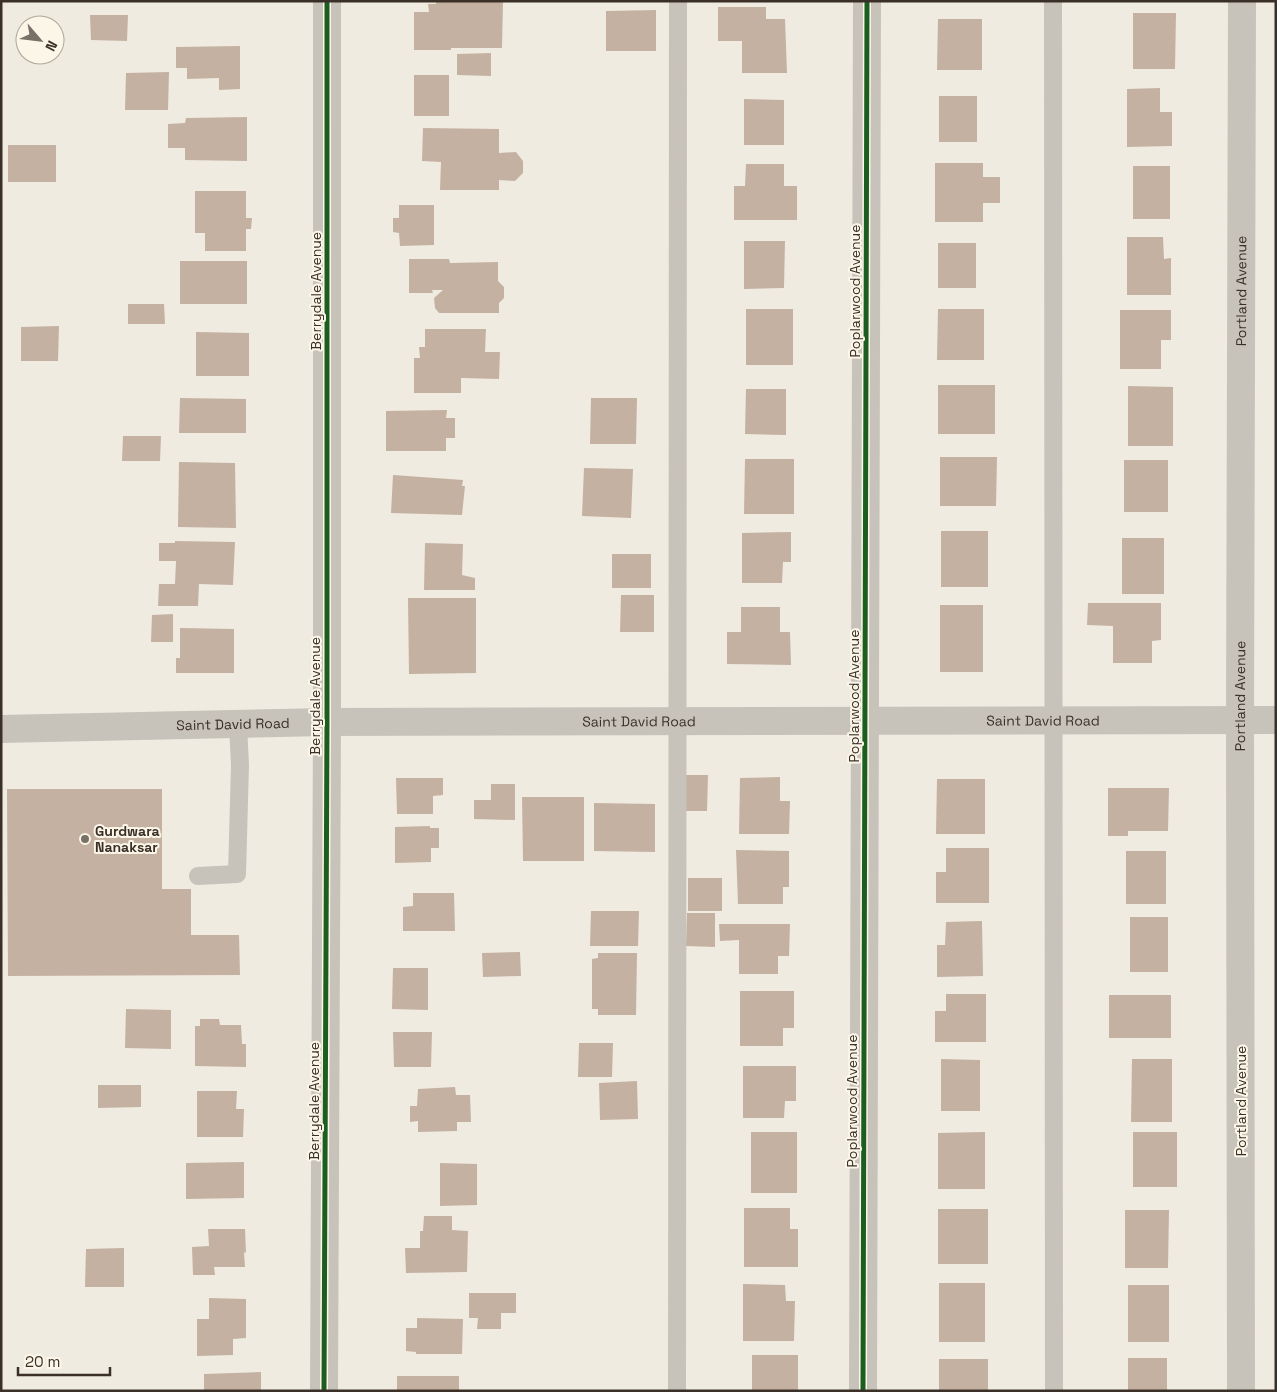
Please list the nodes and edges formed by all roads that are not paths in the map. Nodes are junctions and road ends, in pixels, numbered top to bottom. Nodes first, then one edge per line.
1 (327, 1) edge
2 (678, 1) edge
3 (867, 1) edge
4 (1053, 1) edge
5 (1242, 1) edge
6 (1054, 720) junction
7 (1240, 720) junction
8 (1276, 720) edge
9 (677, 721) junction
10 (865, 721) junction
11 (327, 722) junction
12 (238, 724) junction
13 (1, 729) edge
14 (198, 876) dead end
15 (324, 1391) edge
16 (677, 1391) edge
17 (862, 1391) edge
18 (1054, 1391) edge
19 (1241, 1391) edge

1 - 11 street, Berrydale Avenue
2 - 9 lane
3 - 10 street, Poplarwood Avenue
4 - 6 lane
5 - 7 street, Portland Avenue
6 - 7 street, Saint David Road
6 - 10 street, Saint David Road
6 - 18 lane
7 - 8 street, Saint David Road
7 - 19 street, Portland Avenue
9 - 10 street, Saint David Road
9 - 11 street, Saint David Road
9 - 16 lane
10 - 17 street, Poplarwood Avenue
11 - 12 street, Saint David Road
11 - 15 street, Berrydale Avenue
12 - 13 street, Saint David Road
12 - 14 lane

